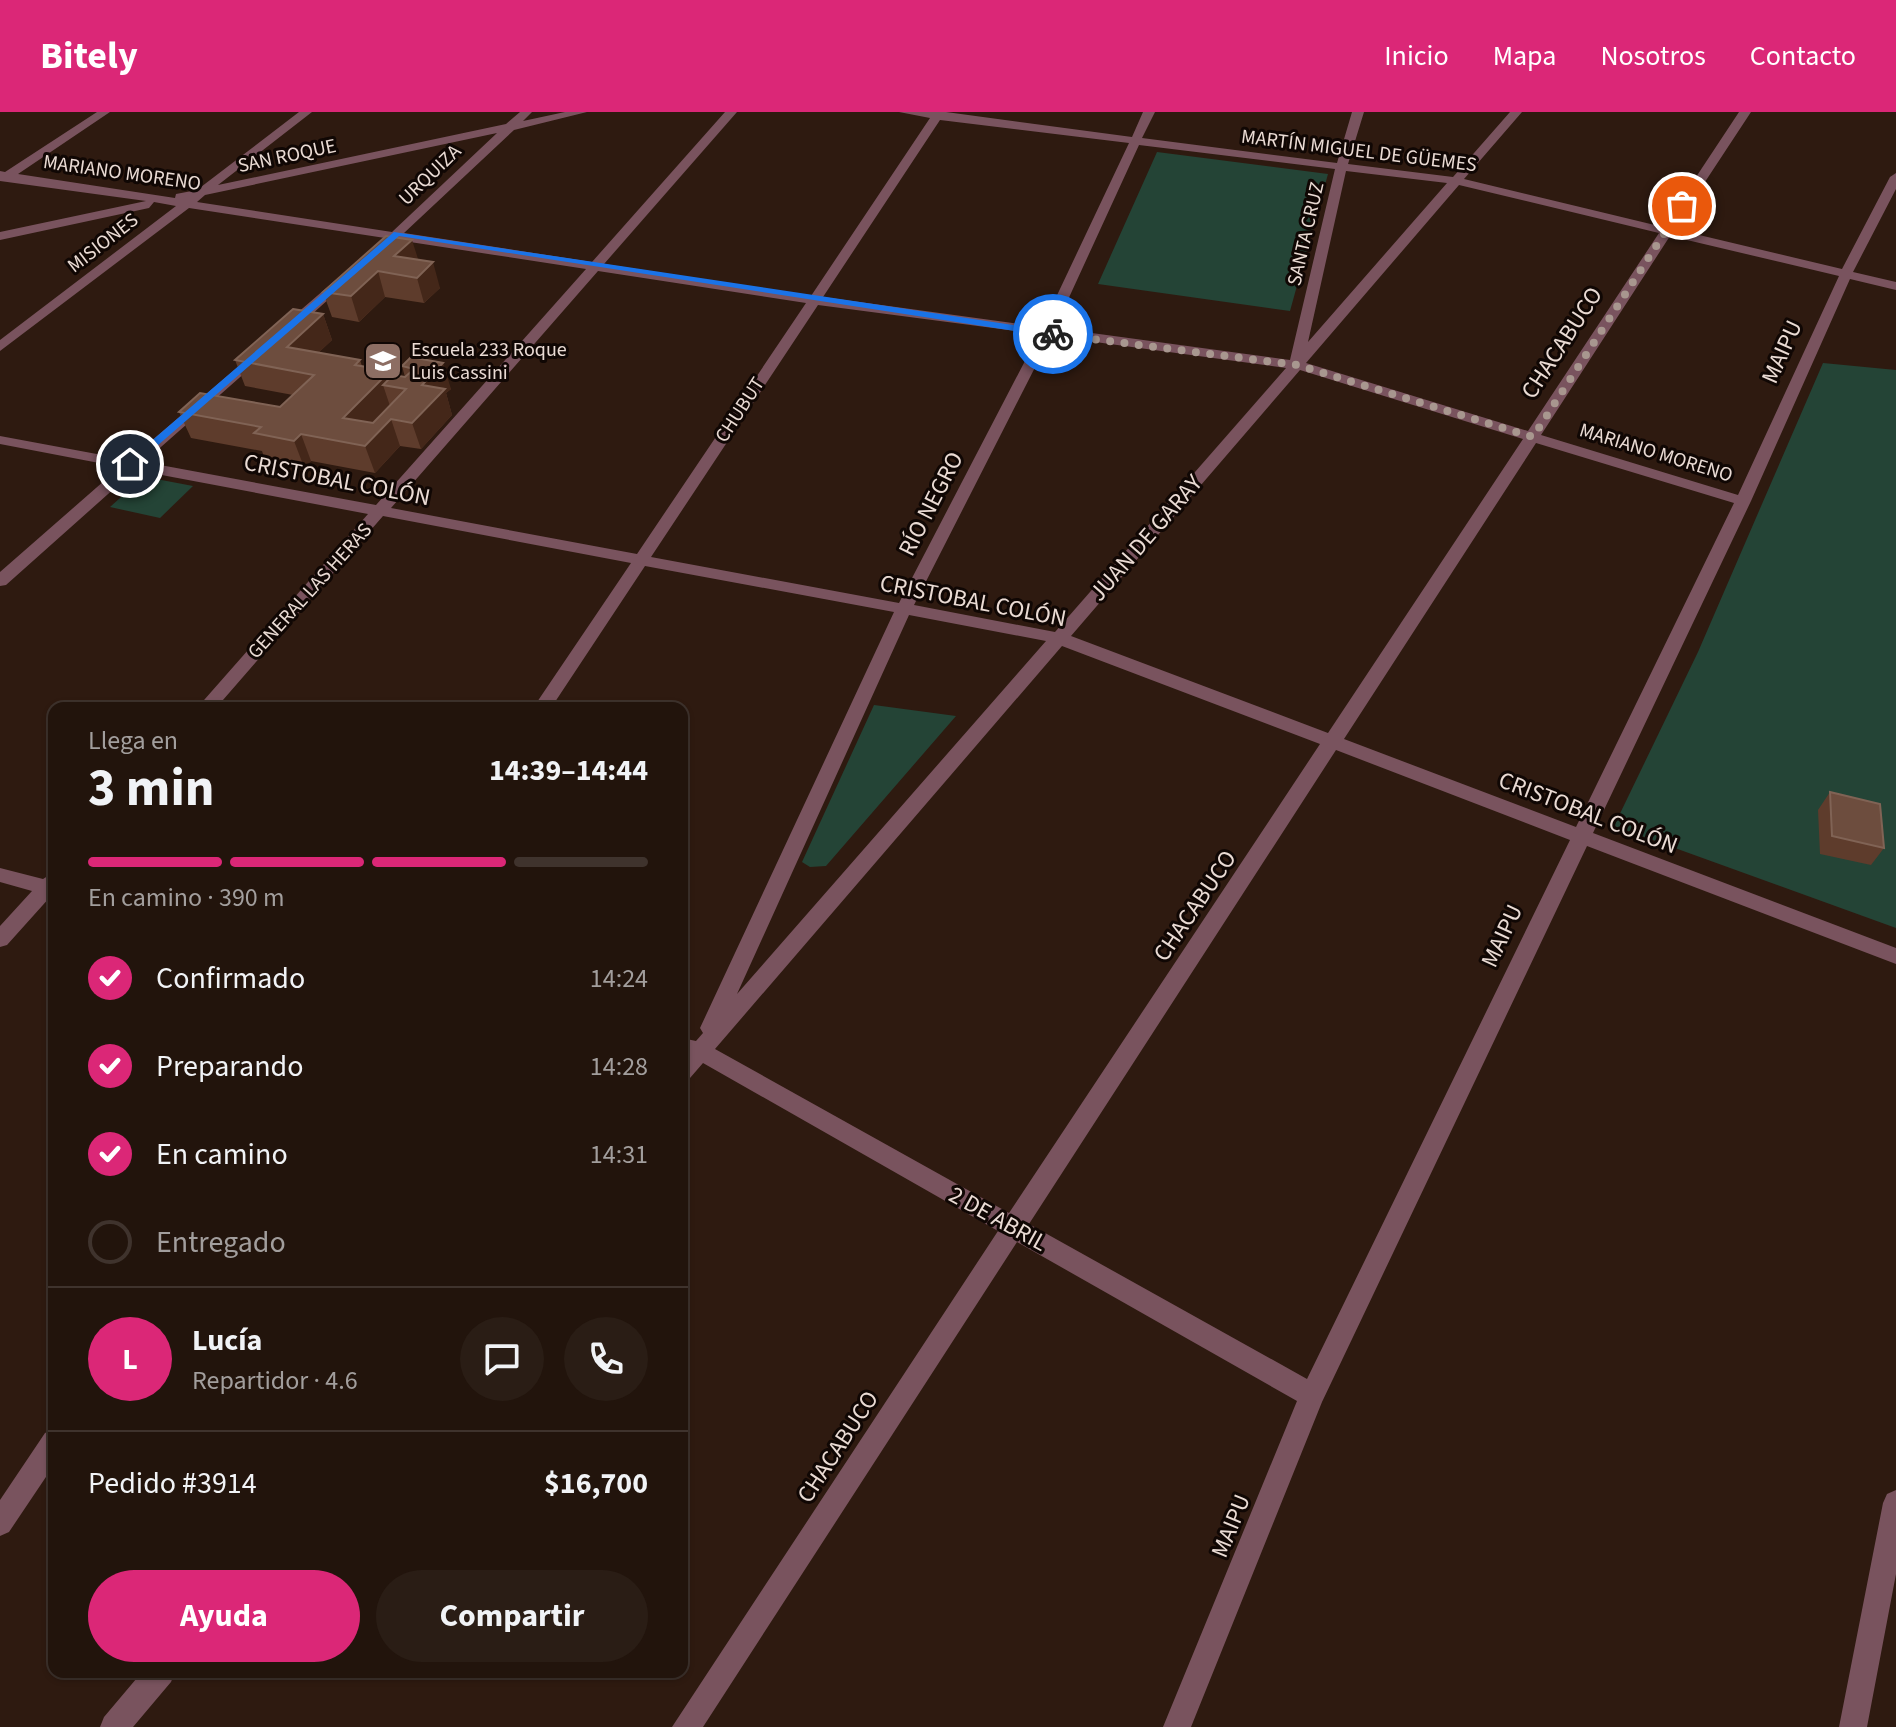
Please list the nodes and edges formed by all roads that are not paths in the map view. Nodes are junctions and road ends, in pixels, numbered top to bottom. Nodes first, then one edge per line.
1 (104, 112) edge
2 (306, 112) edge
3 (526, 112) edge
4 (581, 112) edge
5 (731, 112) edge
6 (905, 112) edge
7 (1149, 112) edge
8 (1358, 112) edge
9 (1516, 112) edge
10 (1745, 112) edge
11 (938, 114) edge
12 (509, 128) junction
13 (1135, 143) junction
14 (1341, 169) junction
15 (2, 177) edge
16 (1896, 177) edge
17 (1457, 181) junction
18 (201, 193) junction
19 (162, 201) junction
20 (188, 203) junction
21 (1666, 229) junction
22 (397, 234) junction
23 (0, 236) edge
24 (374, 254) edge
25 (594, 264) junction
26 (351, 274) edge
27 (1846, 274) junction
28 (1896, 286) edge
29 (812, 300) junction
30 (1046, 333) junction
31 (0, 347) edge
32 (1297, 365) junction
33 (1533, 437) junction
34 (0, 440) edge
35 (130, 464) junction
36 (1743, 501) junction
37 (380, 513) junction
38 (640, 562) junction
39 (0, 581) edge
40 (902, 612) junction
41 (1059, 638) junction
42 (211, 702) edge
43 (546, 702) edge
44 (1334, 743) junction
45 (1579, 836) junction
46 (0, 875) edge
47 (48, 884) edge
48 (48, 889) edge
49 (0, 939) edge
50 (1896, 956) edge
51 (691, 1049) edge
52 (1013, 1227) junction
53 (1312, 1396) junction
54 (48, 1451) edge
55 (1896, 1503) edge
56 (0, 1523) edge
57 (156, 1678) edge
58 (114, 1727) edge
59 (686, 1727) edge
60 (1177, 1727) edge
61 (1853, 1727) edge

1 - 15 street
2 - 18 street, MISIONES
3 - 12 street, URQUIZA
4 - 12 street, SAN ROQUE
5 - 25 street, GENERAL LAS HERAS
6 - 11 street, MARTÍN MIGUEL DE GÜEMES
7 - 13 street, RÍO NEGRO
8 - 14 street, SANTA CRUZ
9 - 17 street, JUAN DE GARAY
10 - 21 street, CHACABUCO
11 - 13 street, MARTÍN MIGUEL DE GÜEMES
11 - 29 street, CHUBUT
12 - 18 street, SAN ROQUE
12 - 22 street, URQUIZA
13 - 14 street, MARTÍN MIGUEL DE GÜEMES
13 - 30 street, RÍO NEGRO
14 - 17 street, MARTÍN MIGUEL DE GÜEMES
14 - 32 street, SANTA CRUZ
15 - 19 street, MARIANO MORENO
16 - 27 street, MAIPU
17 - 21 street, MARTÍN MIGUEL DE GÜEMES
17 - 32 street, JUAN DE GARAY
18 - 19 street, SAN ROQUE
18 - 20 street, MISIONES
19 - 20 street, MARIANO MORENO
19 - 23 street, SAN ROQUE
20 - 22 street, MARIANO MORENO
20 - 31 street, MISIONES
21 - 27 street, MARTÍN MIGUEL DE GÜEMES
21 - 33 street, CHACABUCO
22 - 24 street, URQUIZA
22 - 25 street, MARIANO MORENO
25 - 29 street, MARIANO MORENO
25 - 37 street, GENERAL LAS HERAS
26 - 35 street
27 - 28 street, MARTÍN MIGUEL DE GÜEMES
27 - 36 street, MAIPU
29 - 30 street, MARIANO MORENO
29 - 38 street, CHUBUT
30 - 32 street, MARIANO MORENO
30 - 40 street, RÍO NEGRO
32 - 33 street, MARIANO MORENO
32 - 41 street, JUAN DE GARAY
33 - 36 street, MARIANO MORENO
33 - 44 street, CHACABUCO
34 - 35 street, CRISTOBAL COLÓN
35 - 37 street, CRISTOBAL COLÓN
35 - 39 street
36 - 45 street, MAIPU
37 - 38 street, CRISTOBAL COLÓN
37 - 42 street, GENERAL LAS HERAS
38 - 40 street, CRISTOBAL COLÓN
38 - 43 street, CHUBUT
40 - 41 street, CRISTOBAL COLÓN
40 - 51 street, RÍO NEGRO
41 - 44 street, CRISTOBAL COLÓN
41 - 51 street, JUAN DE GARAY
44 - 45 street, CRISTOBAL COLÓN
44 - 52 street, CHACABUCO
45 - 50 street, CRISTOBAL COLÓN
45 - 53 street, MAIPU
46 - 47 street
48 - 49 street
51 - 52 street, 2 DE ABRIL
52 - 53 street, 2 DE ABRIL
52 - 59 street, CHACABUCO
53 - 60 street, MAIPU
54 - 56 street
55 - 61 street
57 - 58 street

